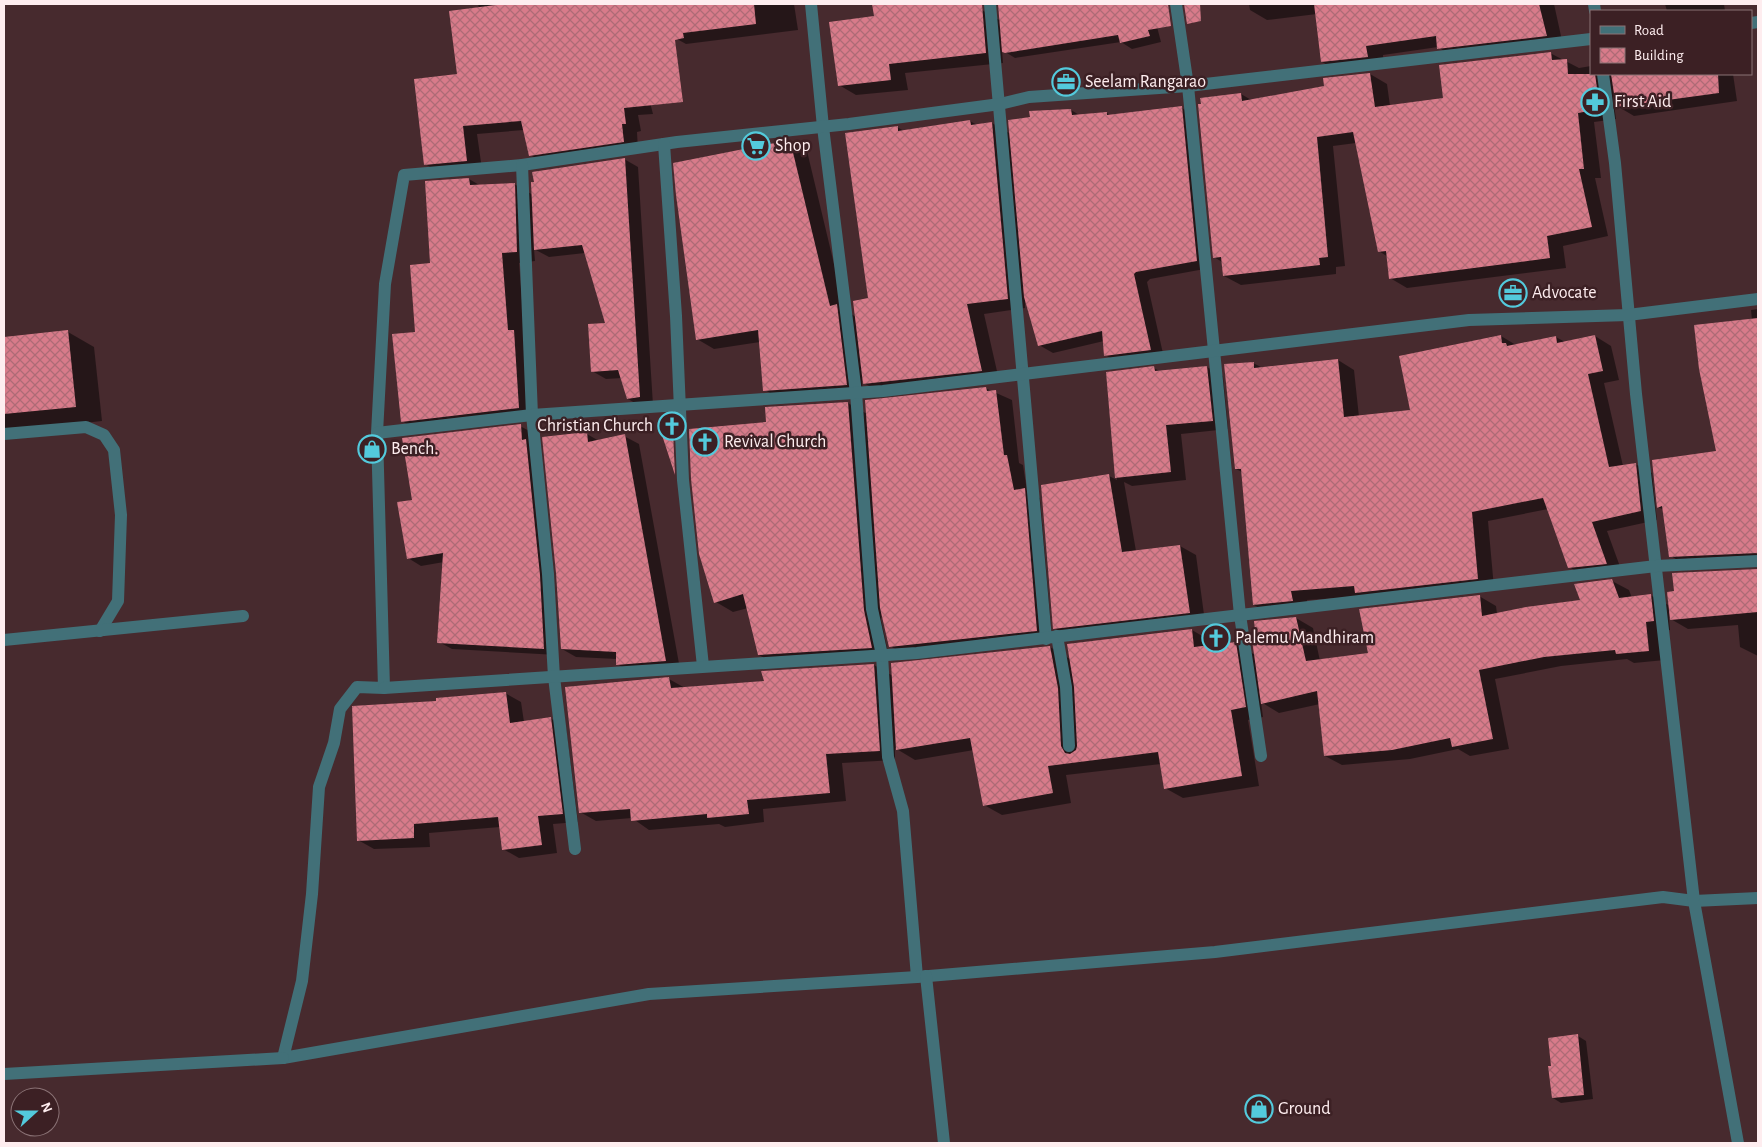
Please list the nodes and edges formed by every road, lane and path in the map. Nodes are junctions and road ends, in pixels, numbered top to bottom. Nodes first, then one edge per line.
1 (811, 4) edge
2 (990, 4) edge
3 (1176, 4) edge
4 (1590, 39) edge
5 (1603, 75) edge
6 (1188, 86) junction
7 (1000, 104) junction
8 (822, 127) junction
9 (664, 144) junction
10 (522, 165) junction
11 (1758, 299) edge
12 (1628, 315) junction
13 (1215, 352) junction
14 (1024, 374) junction
15 (856, 393) junction
16 (679, 405) junction
17 (532, 414) junction
18 (377, 433) junction
19 (4, 434) edge
20 (1758, 561) edge
21 (1656, 566) junction
22 (1240, 615) junction
23 (243, 616) dead end
24 (100, 631) junction
25 (1052, 637) junction
26 (4, 640) edge
27 (882, 655) junction
28 (703, 666) junction
29 (554, 677) junction
30 (384, 688) junction
31 (1069, 746) dead end
32 (1261, 756) dead end
33 (575, 849) dead end
34 (1758, 898) edge
35 (1694, 901) junction
36 (922, 976) junction
37 (284, 1058) junction
38 (4, 1074) edge
39 (944, 1143) edge
40 (1738, 1143) edge

1 - 8 street
2 - 7 street
3 - 6 street
4 - 6 street
5 - 12 street
6 - 7 street
6 - 13 street
7 - 8 street
7 - 14 street
8 - 9 street
8 - 15 street
9 - 10 street
9 - 16 street
10 - 17 street
10 - 18 street
11 - 12 street
12 - 13 street
12 - 21 street
13 - 14 street
13 - 22 street
14 - 15 street
14 - 25 street
15 - 16 street
15 - 27 street
16 - 17 street
16 - 28 street
17 - 18 street
17 - 29 street
18 - 30 street
19 - 24 street
20 - 21 street
21 - 22 street
21 - 35 street
22 - 25 street
22 - 32 street
23 - 24 street
24 - 26 street
25 - 27 street
25 - 31 street
27 - 28 street
27 - 36 street
28 - 29 street
29 - 30 street
29 - 33 street
30 - 37 street
34 - 35 street
35 - 36 street
35 - 40 street
36 - 37 street
36 - 39 street
37 - 38 street

